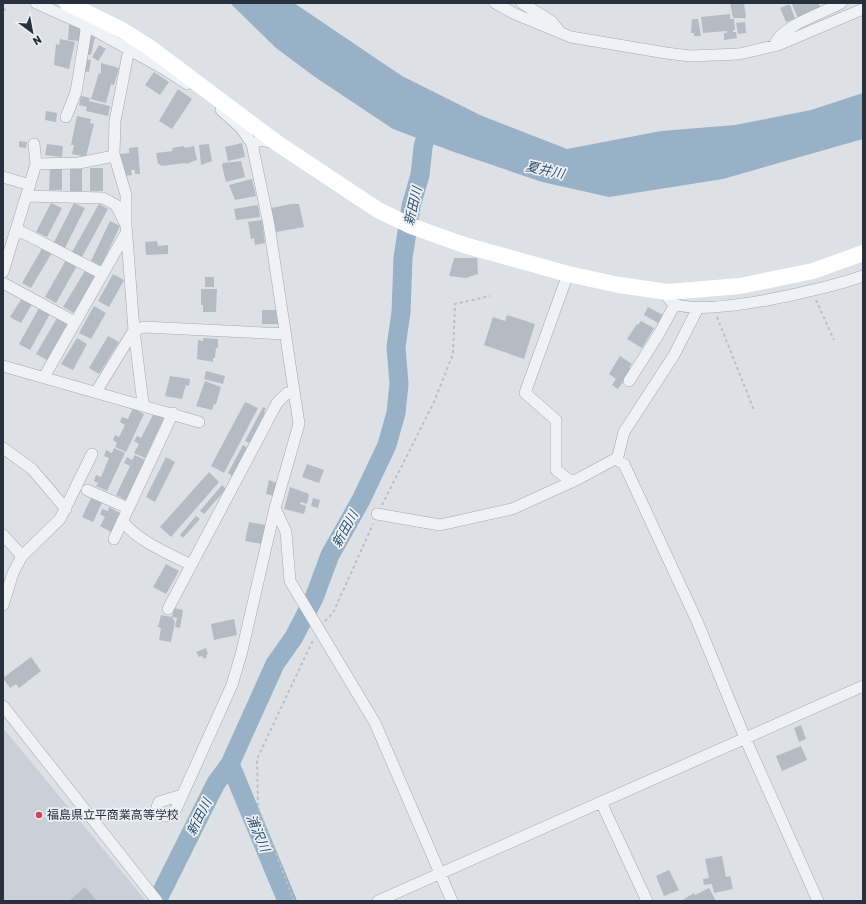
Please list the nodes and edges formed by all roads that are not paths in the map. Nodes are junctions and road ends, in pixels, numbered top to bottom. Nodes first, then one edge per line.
1 (36, 3) edge
2 (67, 3) edge
3 (494, 3) edge
4 (522, 3) edge
5 (841, 3) edge
6 (863, 9) edge
7 (85, 25) junction
8 (560, 32) junction
9 (774, 46) junction
10 (128, 49) junction
11 (66, 117) dead end
12 (277, 143) junction
13 (34, 144) dead end
14 (252, 144) junction
15 (114, 156) junction
16 (36, 164) junction
17 (3, 177) edge
18 (30, 185) junction
19 (27, 196) junction
20 (16, 229) junction
21 (126, 229) junction
22 (863, 253) edge
23 (3, 272) edge
24 (103, 274) junction
25 (568, 274) junction
26 (863, 276) edge
27 (3, 283) edge
28 (663, 291) junction
29 (675, 304) junction
30 (698, 308) junction
31 (75, 322) junction
32 (134, 330) junction
33 (286, 334) junction
34 (3, 366) edge
35 (44, 377) junction
36 (628, 381) dead end
37 (96, 392) junction
38 (294, 392) junction
39 (143, 404) junction
40 (173, 414) junction
41 (199, 422) dead end
42 (3, 448) edge
43 (92, 454) dead end
44 (617, 460) junction
45 (572, 482) junction
46 (87, 490) dead end
47 (128, 508) junction
48 (275, 508) junction
49 (66, 509) junction
50 (377, 514) road end
51 (122, 521) junction
52 (3, 535) edge
53 (114, 539) dead end
54 (22, 556) junction
55 (191, 565) junction
56 (3, 605) edge
57 (168, 609) dead end
58 (863, 686) edge
59 (3, 706) edge
60 (745, 738) junction
61 (182, 795) dead end
62 (601, 802) junction
63 (439, 874) junction
64 (158, 901) edge
65 (378, 901) edge
66 (452, 901) edge
67 (647, 901) edge
68 (818, 901) edge

1 - 7 street
2 - 12 street
3 - 8 street
4 - 8 street
5 - 9 street
6 - 9 street
7 - 10 street
7 - 11 street
8 - 9 street
10 - 14 street
10 - 15 street
12 - 14 street
12 - 25 street
13 - 16 street
14 - 33 street
15 - 16 street
15 - 21 street
16 - 18 street
17 - 18 street
18 - 19 street
19 - 20 street
19 - 21 street
20 - 23 street
20 - 24 street
21 - 24 street
21 - 32 street
22 - 28 street
24 - 31 street
25 - 28 street
25 - 45 street
26 - 30 street
27 - 31 street
28 - 29 street
29 - 30 street
29 - 36 street
30 - 44 street
31 - 35 street
32 - 33 street
32 - 37 street
32 - 39 street
33 - 38 street
34 - 35 street
35 - 37 street
37 - 39 street
38 - 48 street
38 - 55 street
39 - 40 street
40 - 41 street
40 - 47 street
42 - 49 street
43 - 49 street
44 - 45 street
44 - 60 street
45 - 50 street
46 - 47 street
47 - 51 street
48 - 61 street
48 - 63 street
49 - 54 street
51 - 53 street
51 - 55 street
52 - 54 street
54 - 56 street
55 - 57 street
58 - 60 street
59 - 64 street
60 - 62 street
60 - 68 street
62 - 63 street
62 - 67 street
63 - 65 street
63 - 66 street

